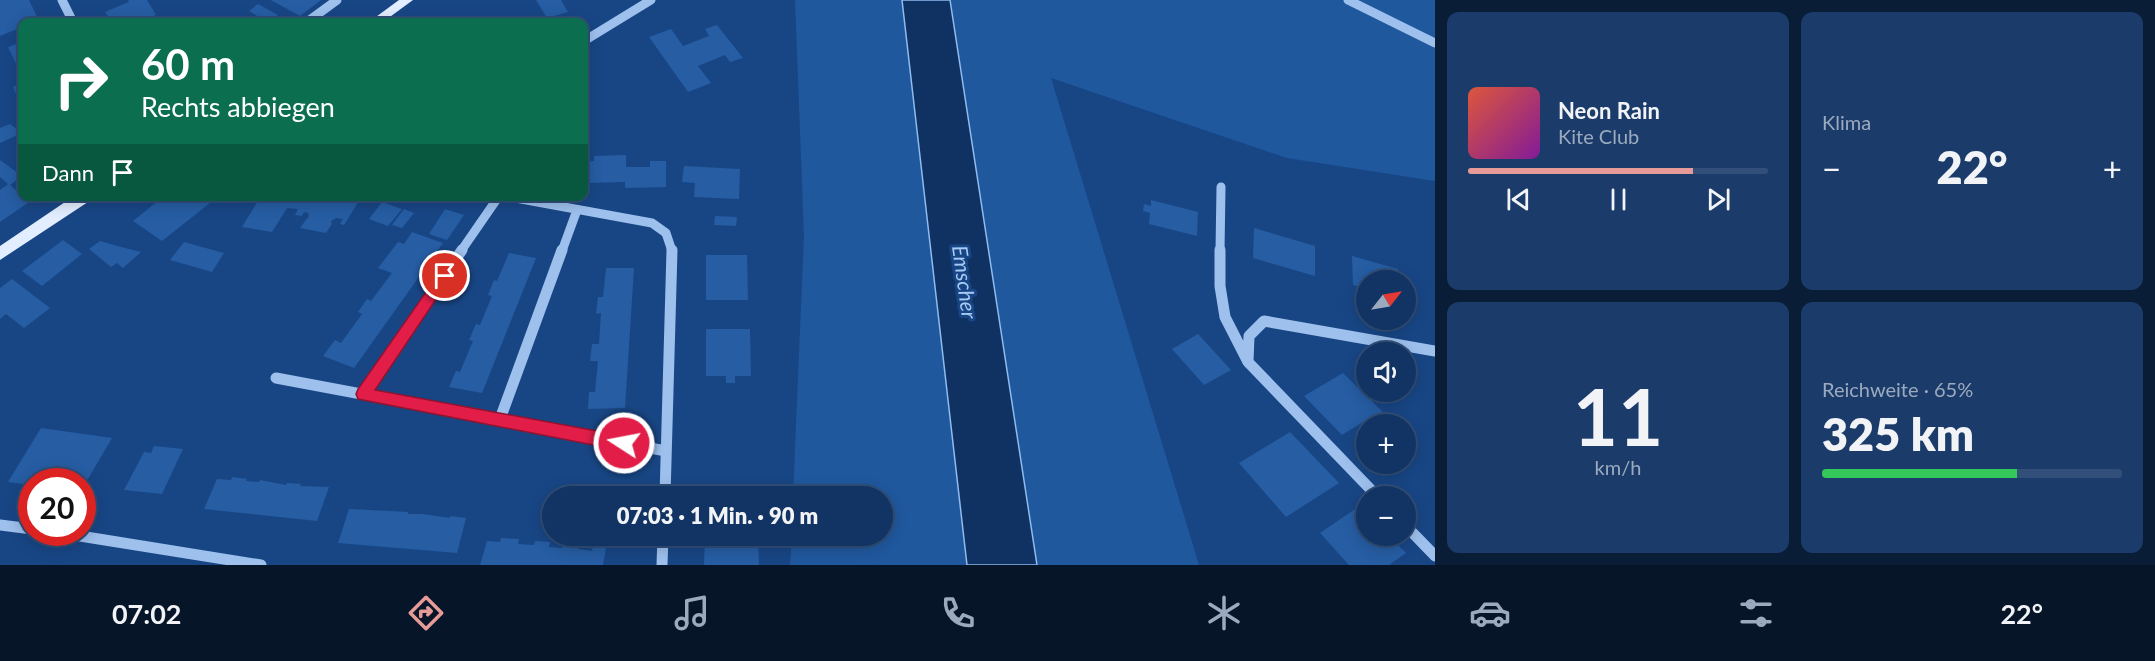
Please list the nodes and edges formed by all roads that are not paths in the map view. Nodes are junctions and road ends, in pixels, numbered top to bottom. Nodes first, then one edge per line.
1 (62, 0) edge
2 (337, 0) edge
3 (407, 0) edge
4 (651, 0) edge
5 (1348, 0) edge
6 (71, 18) edge
7 (312, 18) edge
8 (381, 18) edge
9 (588, 39) edge
10 (1435, 43) edge
11 (1221, 187) dead end
12 (79, 201) edge
13 (496, 201) edge
14 (530, 201) edge
15 (577, 210) junction
16 (0, 254) edge
17 (1435, 351) edge
18 (1248, 362) junction
19 (276, 378) dead end
20 (363, 394) junction
21 (500, 419) junction
22 (666, 452) junction
23 (664, 486) edge
24 (1367, 486) edge
25 (0, 525) edge
26 (18, 527) edge
27 (1416, 536) edge
28 (96, 538) edge
29 (663, 546) edge
30 (1435, 556) edge
31 (261, 565) edge
32 (663, 565) edge

1 - 6 street
2 - 7 street
3 - 8 main road
4 - 9 street
5 - 10 street
11 - 18 street
12 - 16 main road
13 - 20 street
14 - 15 street
15 - 21 street
15 - 22 street
17 - 18 street
18 - 24 street
19 - 20 street
20 - 21 street
21 - 22 street
22 - 23 street
25 - 26 street
27 - 30 street
28 - 31 street
29 - 32 street

